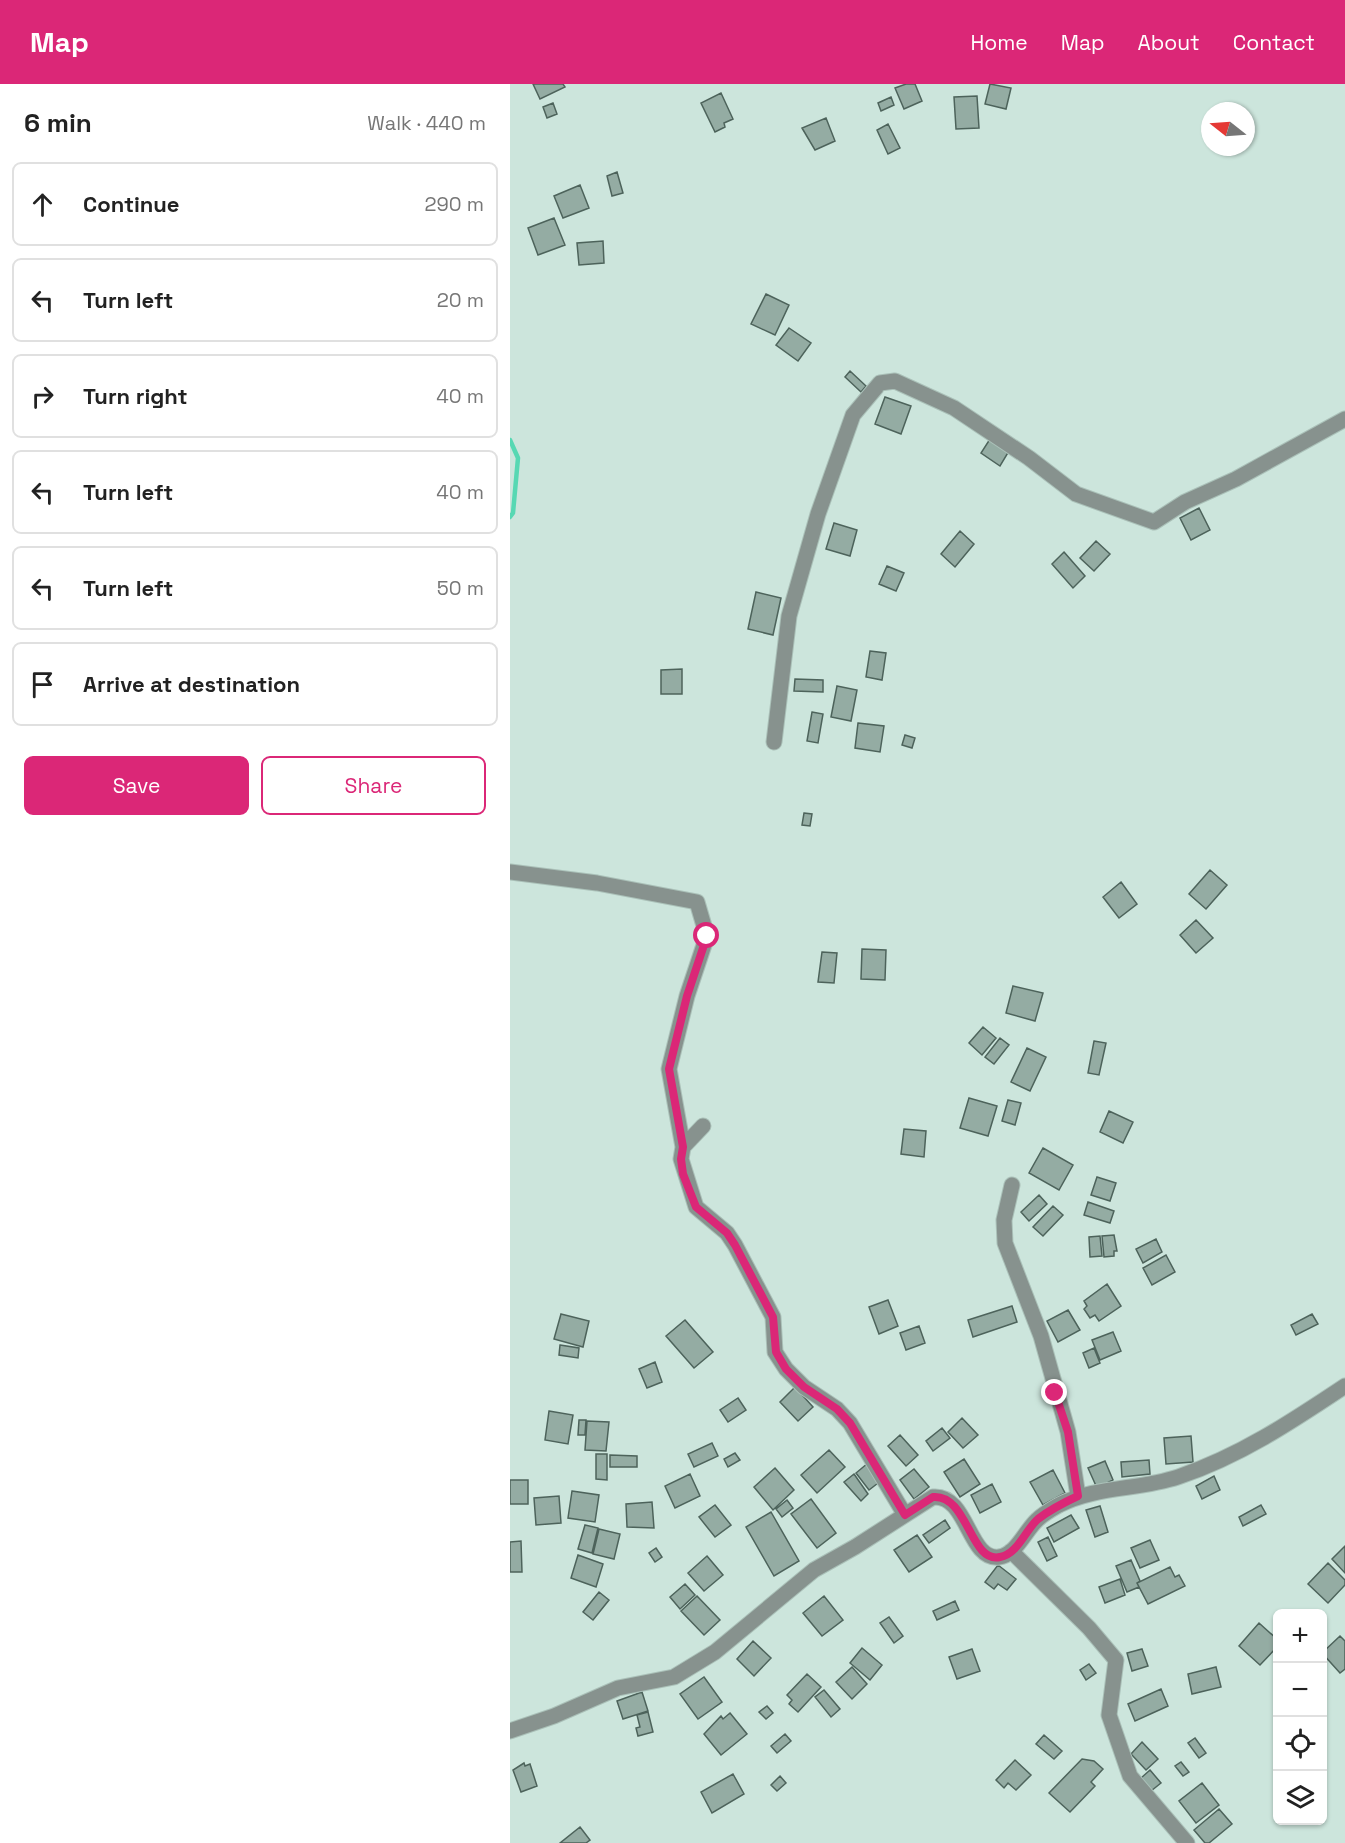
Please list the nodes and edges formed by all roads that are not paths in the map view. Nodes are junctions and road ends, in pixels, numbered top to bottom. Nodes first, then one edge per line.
1 (1345, 419) edge
2 (774, 741) dead end
3 (510, 872) edge
4 (703, 1126) dead end
5 (683, 1147) junction
6 (1012, 1185) dead end
7 (1345, 1386) edge
8 (1078, 1496) junction
9 (905, 1515) junction
10 (1011, 1551) junction
11 (510, 1731) edge
12 (1187, 1843) edge

1 - 2 street
3 - 5 street
4 - 5 street
5 - 9 street
6 - 8 street
7 - 8 street
8 - 10 street
9 - 10 street
9 - 11 street
10 - 12 street

